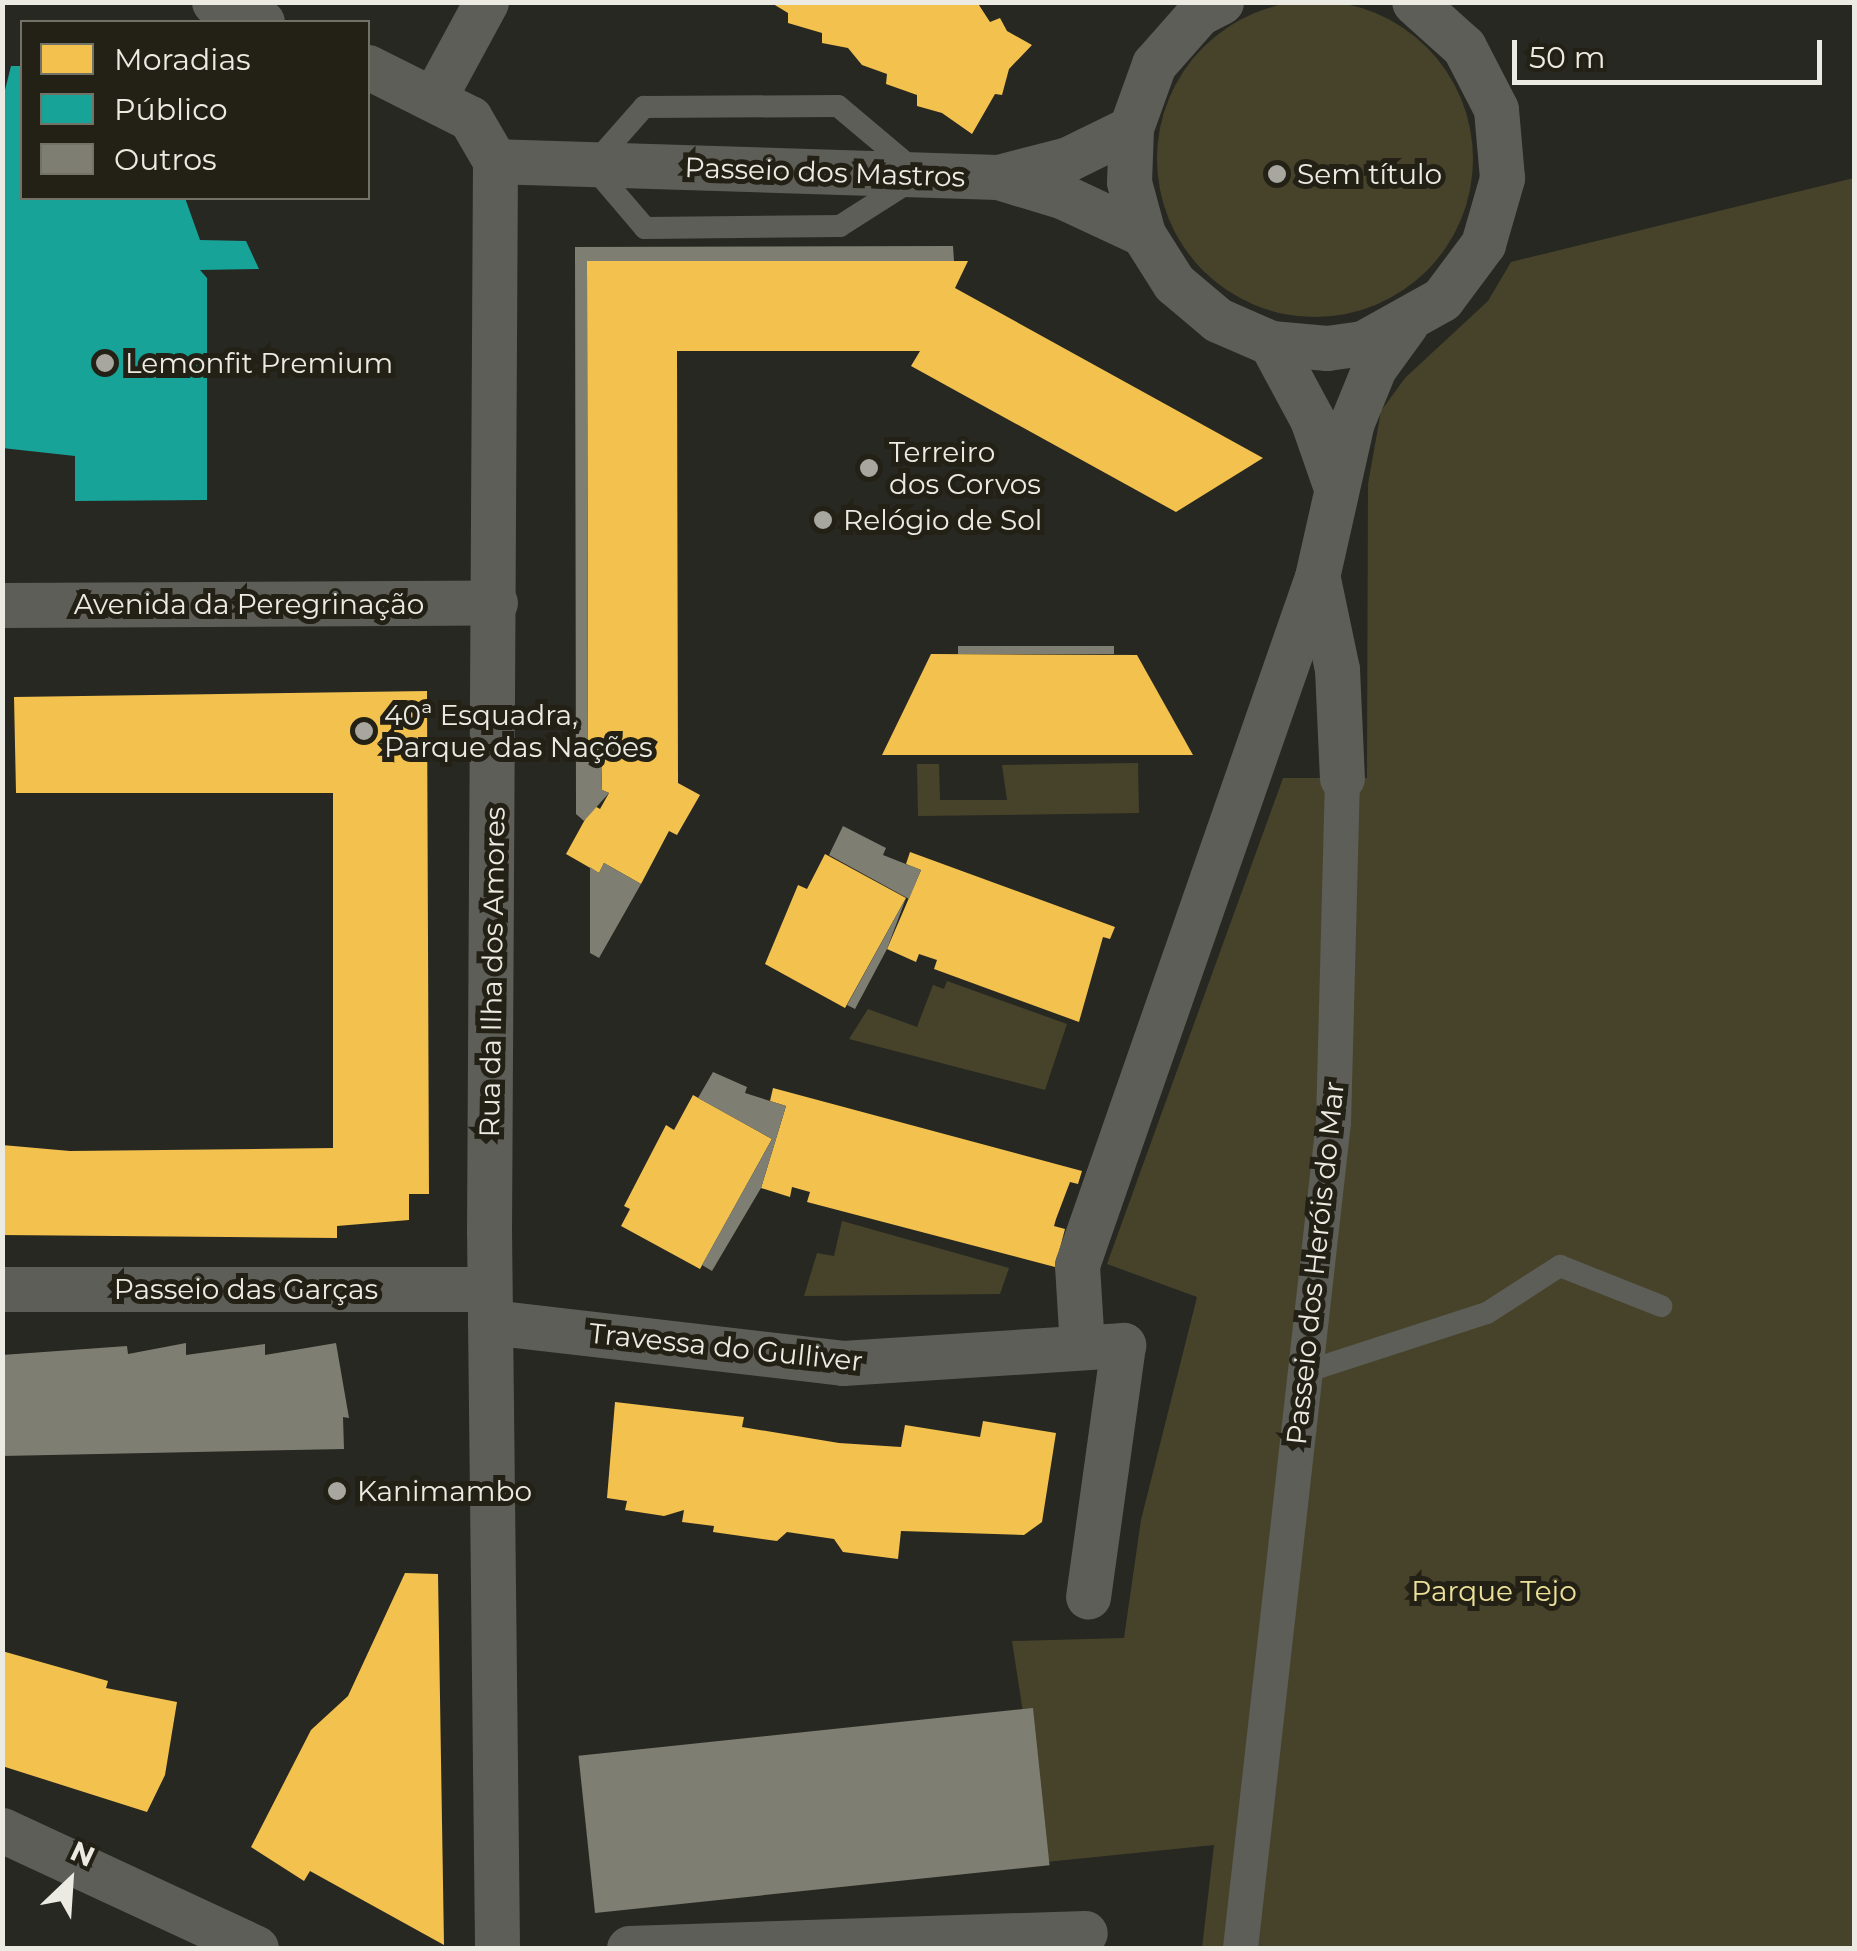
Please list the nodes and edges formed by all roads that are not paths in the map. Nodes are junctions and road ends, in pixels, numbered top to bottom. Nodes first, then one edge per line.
1 (214, 2) edge
2 (486, 2) edge
3 (1414, 2) edge
4 (1208, 6) edge
5 (257, 20) edge
6 (370, 68) edge
7 (435, 96) junction
8 (1130, 128) junction
9 (496, 162) junction
10 (592, 166) junction
11 (920, 175) junction
12 (998, 177) junction
13 (1143, 234) junction
14 (1406, 324) junction
15 (1271, 343) junction
16 (1334, 482) junction
17 (1317, 576) junction
18 (495, 602) junction
19 (2, 605) edge
20 (1342, 778) joint
21 (2, 1289) edge
22 (490, 1306) junction
23 (1661, 1306) dead end
24 (1082, 1347) junction
25 (1305, 1372) junction
26 (1088, 1597) dead end
27 (2, 1830) edge
28 (1085, 1933) dead end
29 (256, 1948) edge
30 (497, 1948) edge
31 (629, 1948) edge
32 (1240, 1948) edge

1 - 5 street
2 - 7 street
3 - 14 street
4 - 8 street
6 - 7 street
7 - 9 street
8 - 12 street
8 - 13 street
9 - 10 street, Passeio dos Mastros
9 - 18 street, Rua da Ilha dos Amores
10 - 11 street, Passeio dos Mastros
10 - 11 lane
10 - 11 lane
11 - 12 street, Passeio dos Mastros
12 - 13 street, Passeio dos Mastros
13 - 15 street
14 - 15 street
14 - 16 street, Passeio dos Heróis do Mar
15 - 16 street, Passeio dos Heróis do Mar
16 - 17 street, Passeio dos Heróis do Mar
17 - 20 street, Passeio dos Heróis do Mar
17 - 24 street, Passeio dos Heróis do Mar
18 - 19 street, Avenida da Peregrinação
18 - 22 street, Rua da Ilha dos Amores
20 - 25 street, Passeio dos Heróis do Mar
21 - 22 street, Passeio das Garças
22 - 24 street, Travessa do Gulliver
22 - 30 street, Rua da Ilha dos Amores
23 - 25 lane
24 - 26 street, Travessa do Gulliver
25 - 32 street, Passeio dos Heróis do Mar
27 - 29 street
28 - 31 street

